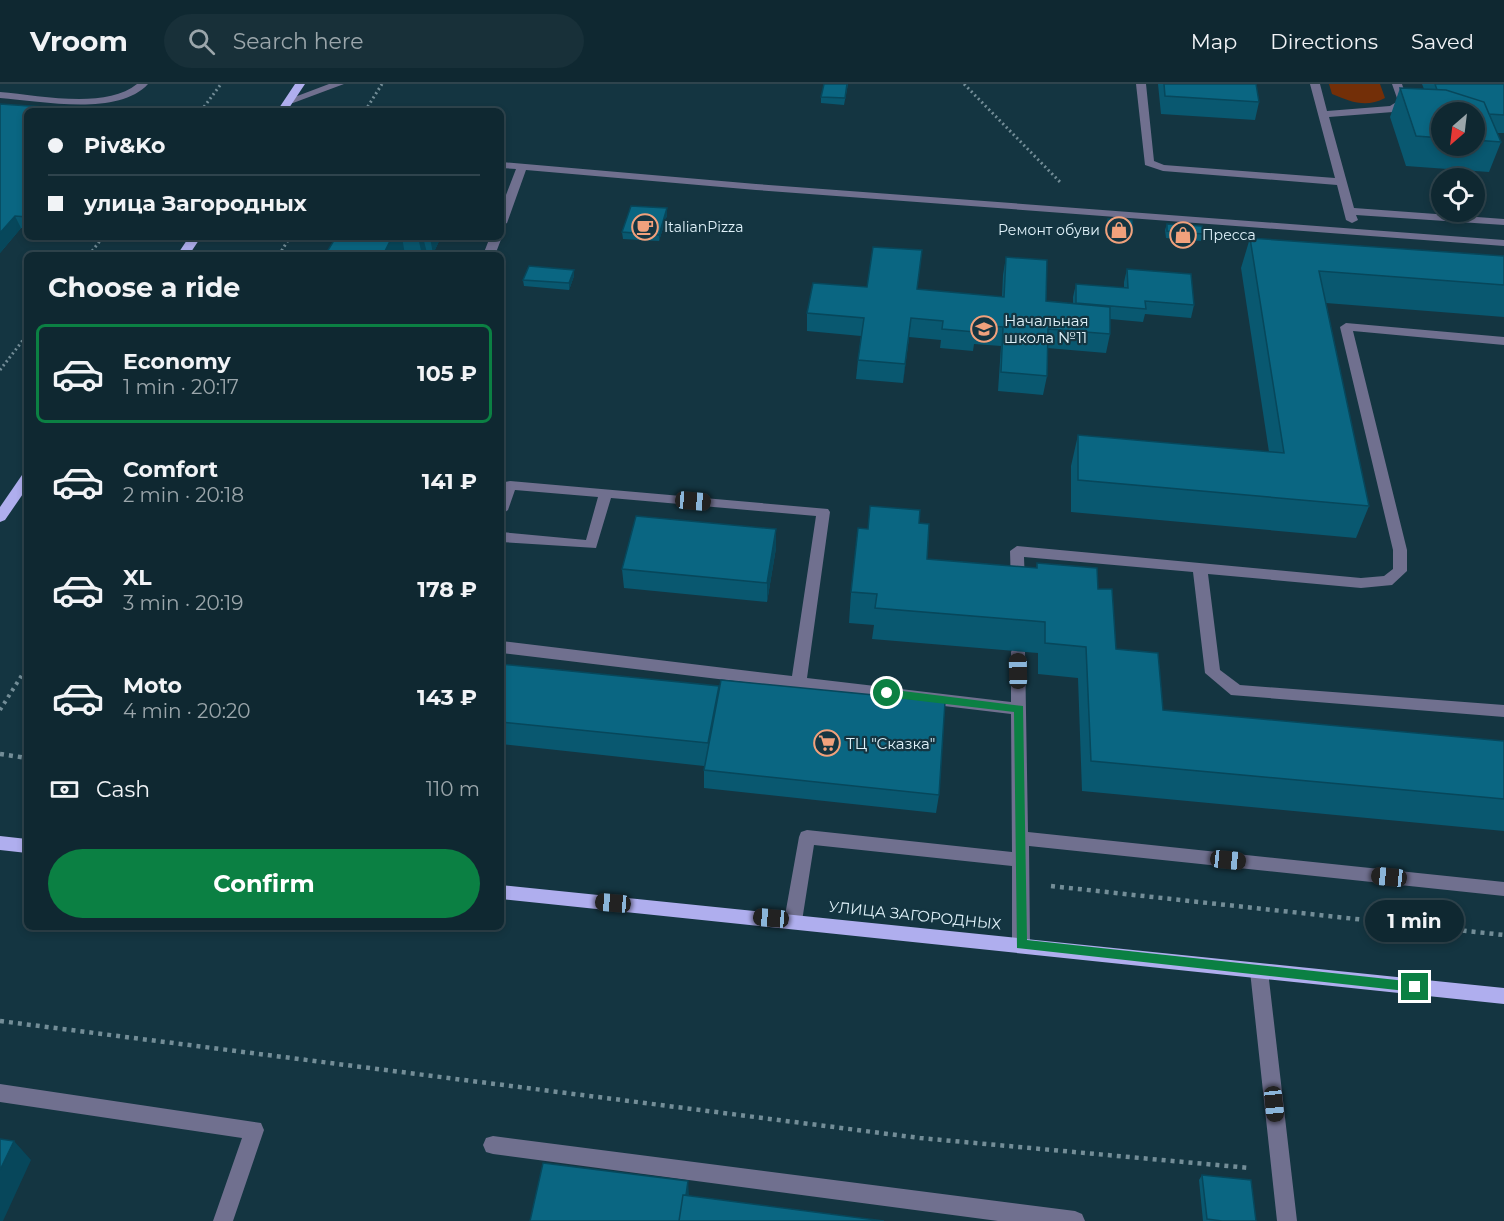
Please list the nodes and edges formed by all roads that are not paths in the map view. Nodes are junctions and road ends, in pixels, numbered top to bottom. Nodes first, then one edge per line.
1 (143, 84) edge
2 (300, 84) edge
3 (339, 84) edge
4 (1142, 84) edge
5 (1315, 84) edge
6 (1397, 84) edge
7 (0, 95) edge
8 (289, 101) junction
9 (284, 108) edge
10 (1325, 114) junction
11 (504, 165) edge
12 (522, 167) junction
13 (1343, 182) junction
14 (1350, 211) junction
15 (504, 216) edge
16 (1504, 222) edge
17 (1355, 231) junction
18 (1504, 243) edge
19 (1504, 341) edge
20 (24, 482) edge
21 (606, 493) junction
22 (504, 502) edge
23 (0, 517) edge
24 (504, 537) edge
25 (1200, 568) junction
26 (1018, 598) edge
27 (504, 647) edge
28 (1018, 652) edge
29 (799, 683) junction
30 (1019, 709) junction
31 (1504, 711) edge
32 (1020, 838) junction
33 (0, 843) edge
34 (24, 846) edge
35 (1020, 860) junction
36 (1504, 889) edge
37 (504, 892) edge
38 (793, 921) junction
39 (1021, 944) junction
40 (1259, 971) junction
41 (1504, 996) edge
42 (0, 1093) edge
43 (493, 1145) dead end
44 (223, 1221) edge
45 (1075, 1221) edge
46 (1287, 1221) edge

1 - 7 lane
2 - 8 main road
3 - 8 lane
4 - 13 lane
5 - 10 lane
6 - 10 lane
8 - 9 main road
10 - 13 lane
11 - 12 lane
12 - 15 lane
12 - 17 lane
13 - 14 lane
14 - 16 lane
14 - 17 lane
17 - 18 lane
19 - 25 lane
20 - 23 main road
21 - 22 lane
21 - 24 lane
21 - 29 lane
25 - 26 lane
25 - 31 lane
27 - 29 lane
28 - 30 lane
29 - 30 lane
30 - 32 lane
32 - 35 lane
32 - 36 lane
33 - 34 main road
35 - 38 lane
35 - 39 lane
37 - 38 main road, УЛИЦА ЗАГОРОДНЫХ
38 - 39 main road, УЛИЦА ЗАГОРОДНЫХ
39 - 40 main road, УЛИЦА ЗАГОРОДНЫХ
40 - 41 main road, УЛИЦА ЗАГОРОДНЫХ
40 - 46 lane
42 - 44 lane
43 - 45 lane

